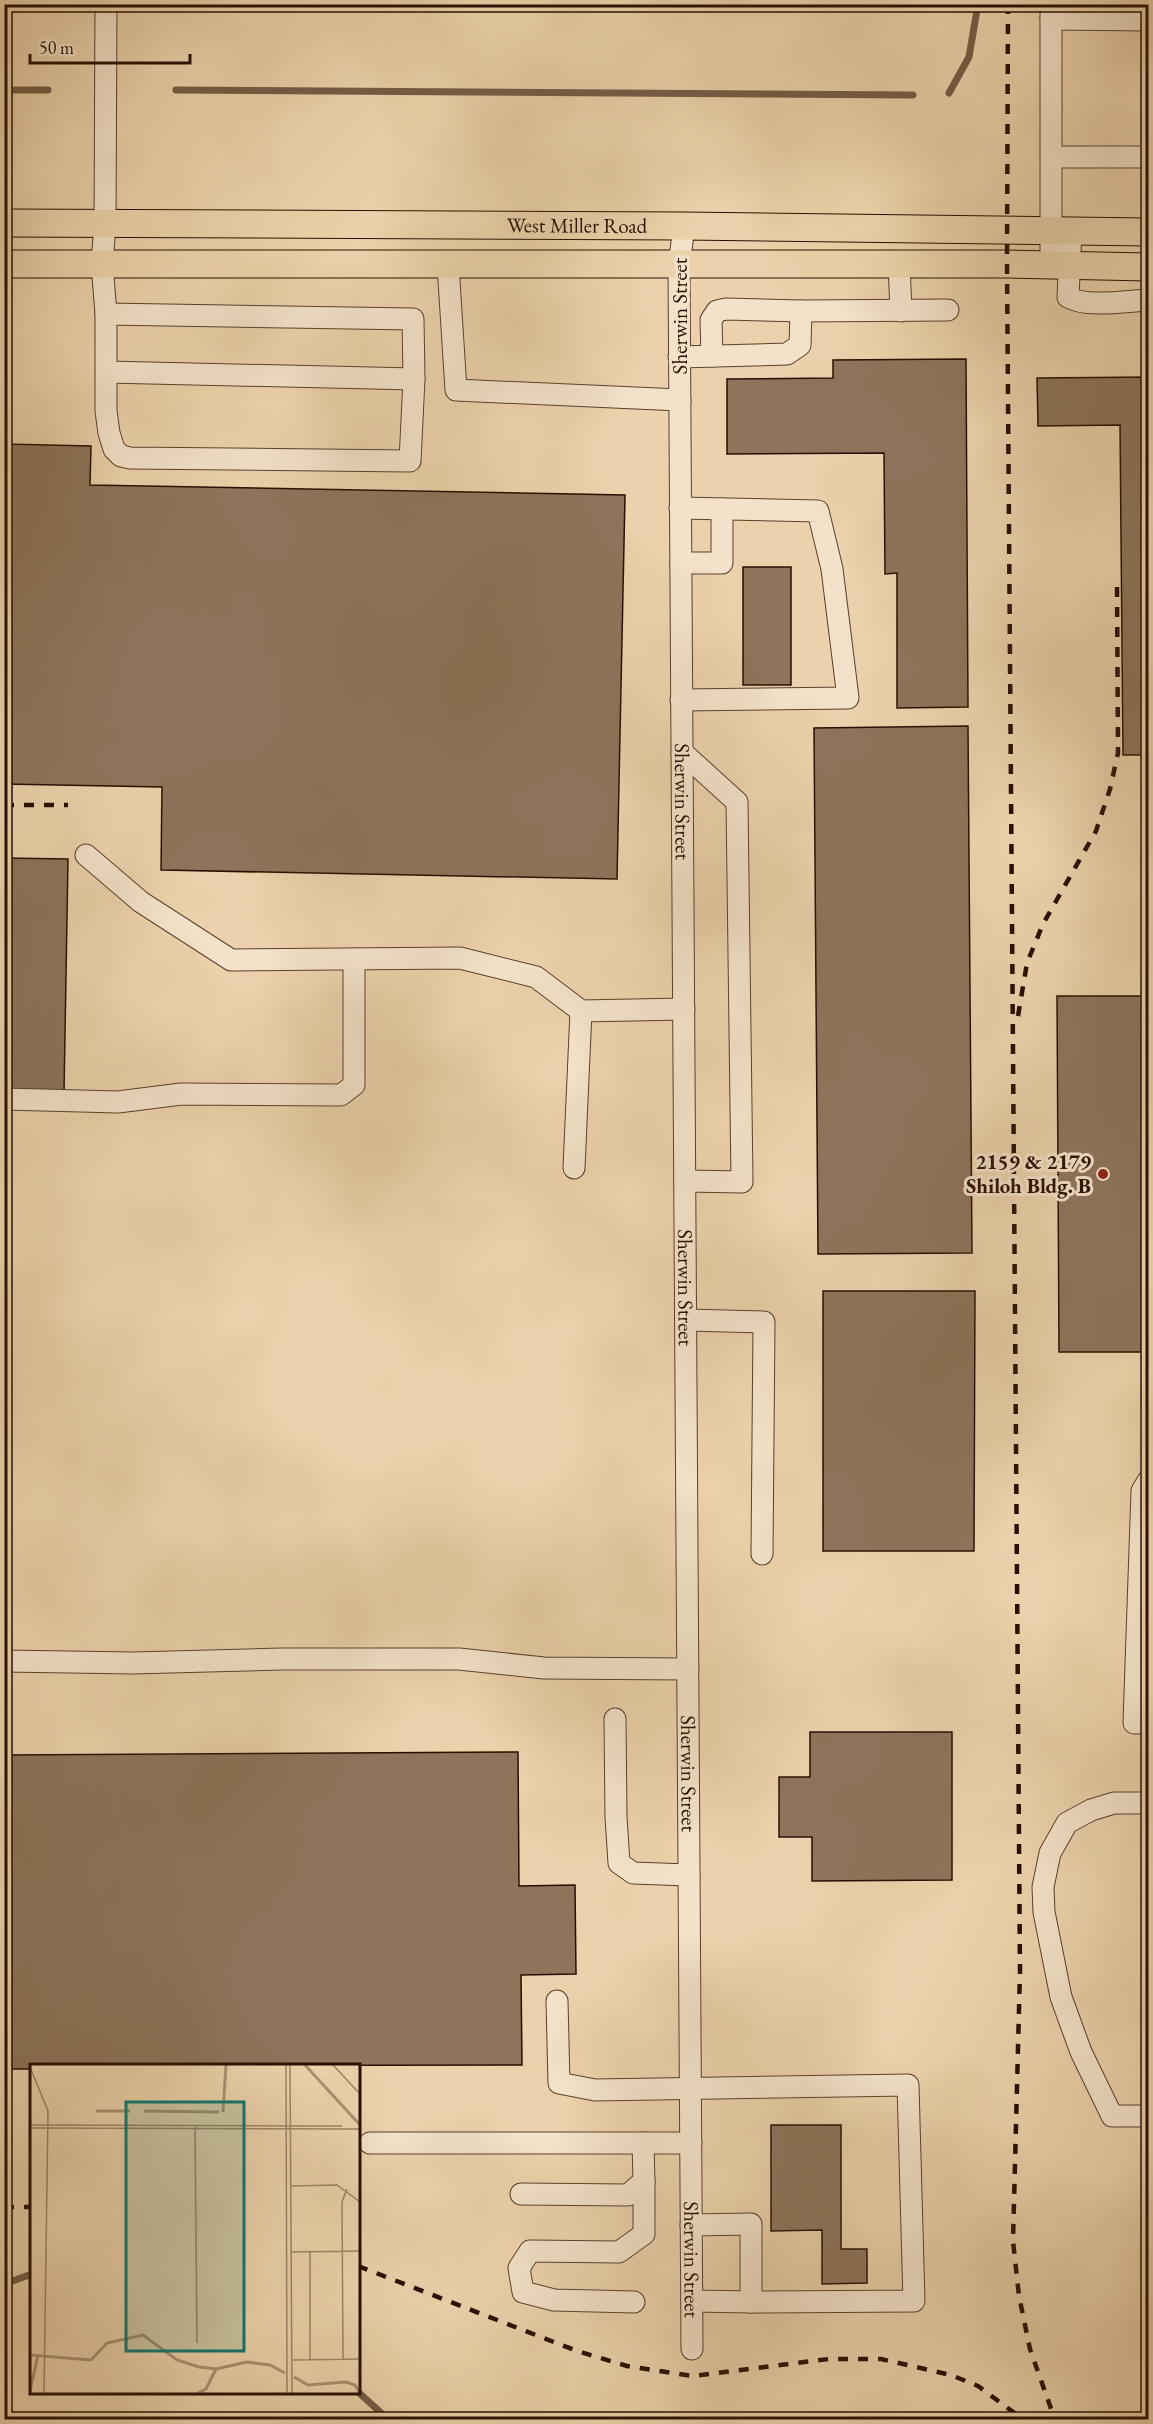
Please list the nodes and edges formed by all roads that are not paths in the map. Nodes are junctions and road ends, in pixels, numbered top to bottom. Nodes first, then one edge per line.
1 (106, 4) edge
2 (1051, 12) edge
3 (1149, 20) edge
4 (1052, 157) junction
5 (1149, 157) edge
6 (4, 223) edge
7 (105, 224) junction
8 (684, 226) junction
9 (1061, 231) junction
10 (1149, 232) edge
11 (4, 264) edge
12 (102, 264) junction
13 (899, 264) junction
14 (448, 265) junction
15 (1060, 265) junction
16 (679, 266) junction
17 (1149, 267) edge
18 (1149, 300) edge
19 (948, 310) dead end
20 (801, 311) junction
21 (901, 311) junction
22 (106, 314) junction
23 (712, 356) junction
24 (679, 357) junction
25 (107, 372) junction
26 (414, 379) junction
27 (680, 400) junction
28 (680, 508) junction
29 (722, 509) junction
30 (681, 563) junction
31 (681, 700) junction
32 (682, 752) junction
33 (86, 855) dead end
34 (354, 959) junction
35 (684, 1009) junction
36 (581, 1011) junction
37 (4, 1099) edge
38 (574, 1168) dead end
39 (685, 1181) junction
40 (686, 1320) junction
41 (1149, 1481) edge
42 (762, 1554) dead end
43 (4, 1661) edge
44 (688, 1669) junction
45 (615, 1719) dead end
46 (1149, 1723) edge
47 (1149, 1803) edge
48 (689, 1875) junction
49 (557, 2001) dead end
50 (690, 2087) junction
51 (1149, 2116) edge
52 (370, 2143) dead end
53 (643, 2143) junction
54 (691, 2143) junction
55 (644, 2181) junction
56 (521, 2194) dead end
57 (692, 2225) junction
58 (692, 2301) junction
59 (634, 2302) dead end
60 (751, 2302) junction
61 (692, 2349) dead end

1 - 7 street
2 - 3 street
2 - 4 street
4 - 5 street
4 - 9 street
6 - 7 main road, West Miller Road
7 - 8 main road, West Miller Road
7 - 12 street
8 - 9 main road, West Miller Road
8 - 16 street, Sherwin Street
9 - 10 main road, West Miller Road
9 - 15 street
11 - 12 main road, West Miller Road
12 - 14 main road, West Miller Road
12 - 22 street
13 - 15 main road, West Miller Road
13 - 16 main road, West Miller Road
13 - 21 street
14 - 16 main road, West Miller Road
14 - 27 street
15 - 17 main road
15 - 18 street
16 - 24 street, Sherwin Street
19 - 21 street
20 - 21 street
20 - 23 street
20 - 23 street
22 - 25 street
22 - 26 street
23 - 24 street
24 - 27 street, Sherwin Street
25 - 26 street
25 - 26 street
27 - 28 street, Sherwin Street
28 - 29 street
28 - 30 street, Sherwin Street
29 - 30 street
29 - 31 street
30 - 31 street, Sherwin Street
31 - 32 street, Sherwin Street
32 - 35 street, Sherwin Street
32 - 39 street
33 - 34 street
34 - 36 street
34 - 37 street
35 - 36 street
35 - 39 street, Sherwin Street
36 - 38 street
39 - 40 street, Sherwin Street
40 - 42 street
40 - 44 street, Sherwin Street
41 - 46 street
43 - 44 street
44 - 48 street, Sherwin Street
45 - 48 street
47 - 51 street
48 - 50 street, Sherwin Street
49 - 50 street
50 - 54 street, Sherwin Street
50 - 60 street
52 - 53 street
53 - 54 street
53 - 55 street
54 - 57 street, Sherwin Street
55 - 56 street
55 - 59 street
57 - 58 street, Sherwin Street
57 - 60 street
58 - 60 street
58 - 61 street, Sherwin Street

